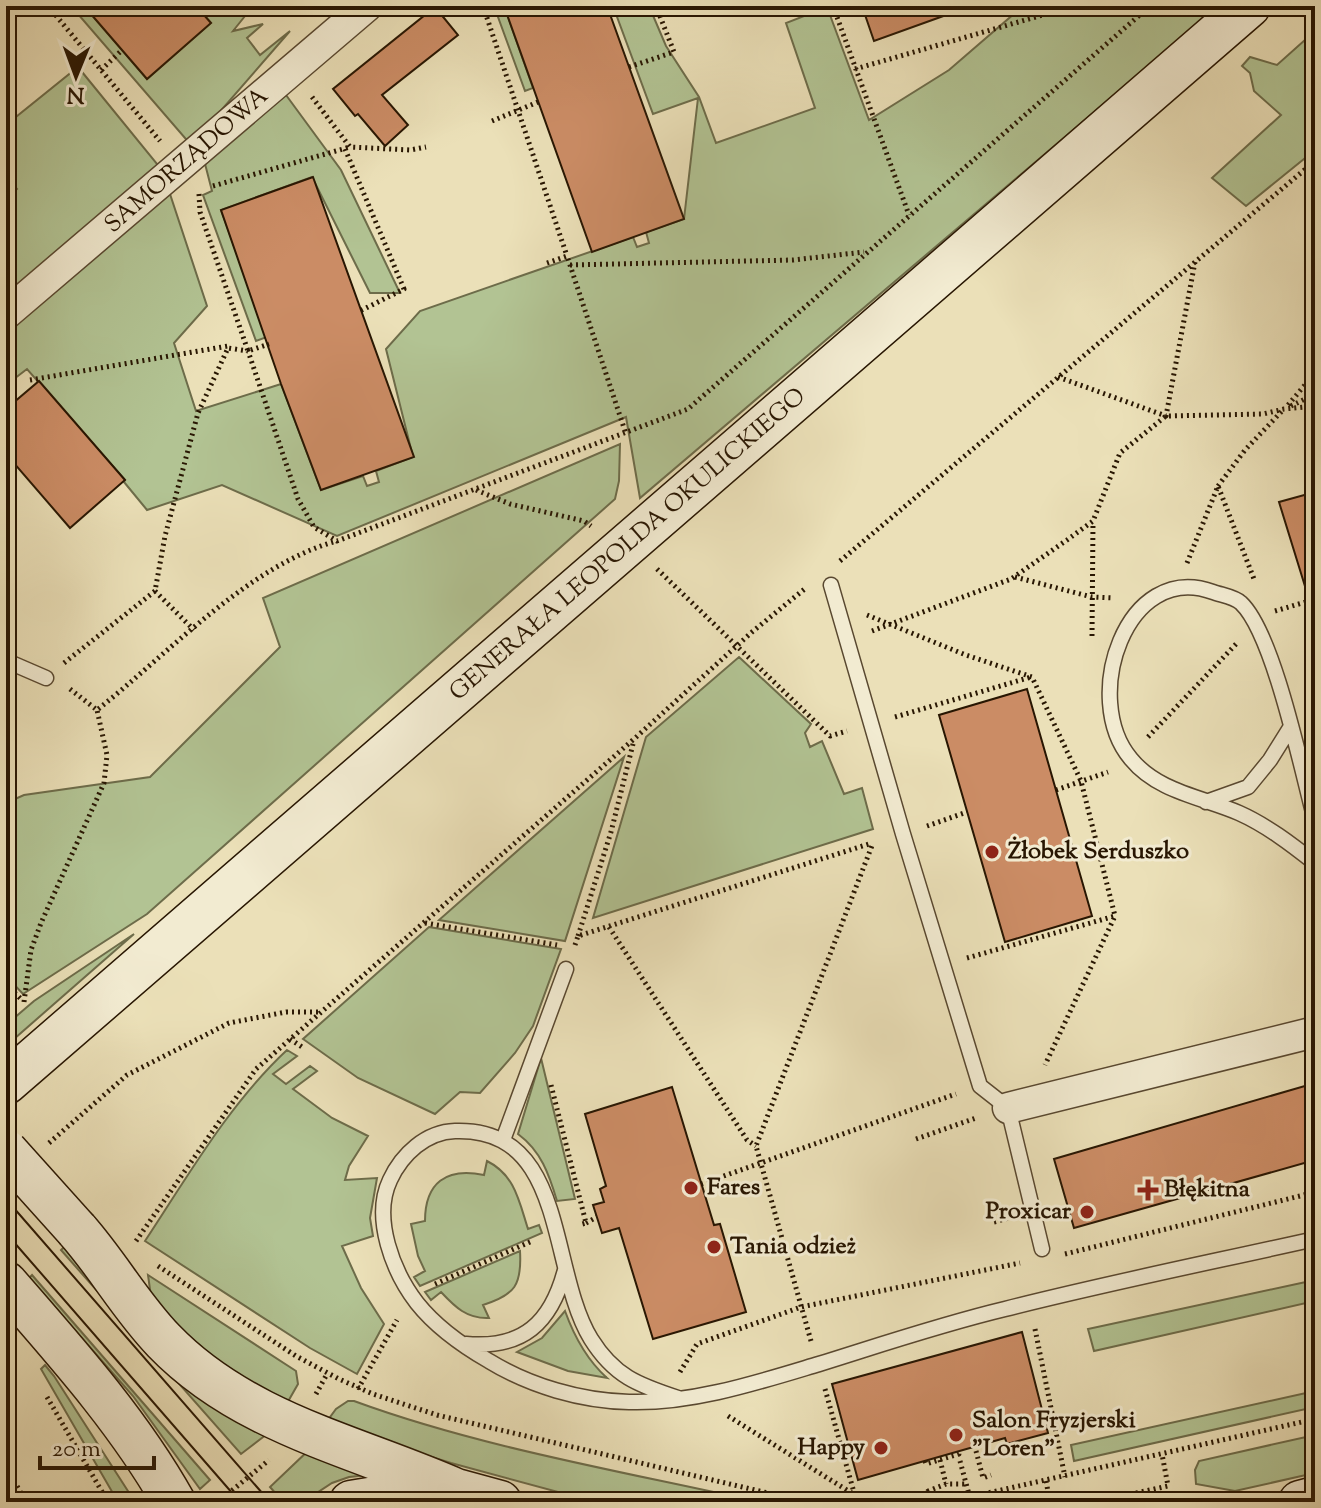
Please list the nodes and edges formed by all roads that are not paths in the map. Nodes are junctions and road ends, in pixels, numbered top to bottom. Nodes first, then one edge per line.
1 (367, 6) edge
2 (1249, 6) edge
3 (6, 314) edge
4 (824, 582) road end
5 (9, 662) dead end
6 (46, 678) road end
7 (1290, 728) junction
8 (1205, 802) junction
9 (1315, 820) edge
10 (1315, 863) edge
11 (566, 969) road end
12 (1315, 1032) edge
13 (6, 1083) edge
14 (1006, 1109) junction
15 (503, 1140) junction
16 (23, 1150) edge
17 (1315, 1239) edge
18 (1042, 1249) dead end
19 (565, 1269) junction
20 (8, 1286) edge
21 (462, 1344) junction
22 (678, 1398) junction
23 (456, 1490) junction
24 (1315, 1498) edge
25 (174, 1502) edge
26 (351, 1502) edge
27 (500, 1502) edge
28 (1300, 1502) edge

1 - 3 street, SAMORZĄDOWA
2 - 13 main road, GENERAŁA LEOPOLDA OKULICKIEGO
4 - 14 lane
5 - 6 lane
7 - 8 lane
7 - 8 lane
7 - 9 lane
8 - 10 lane
11 - 15 lane
12 - 14 street
14 - 18 lane
15 - 19 lane
15 - 21 lane
16 - 23 main road, bridge
17 - 22 lane
19 - 21 lane
19 - 22 lane
20 - 25 main road
21 - 22 lane
23 - 26 main road
23 - 27 main road
24 - 28 main road

